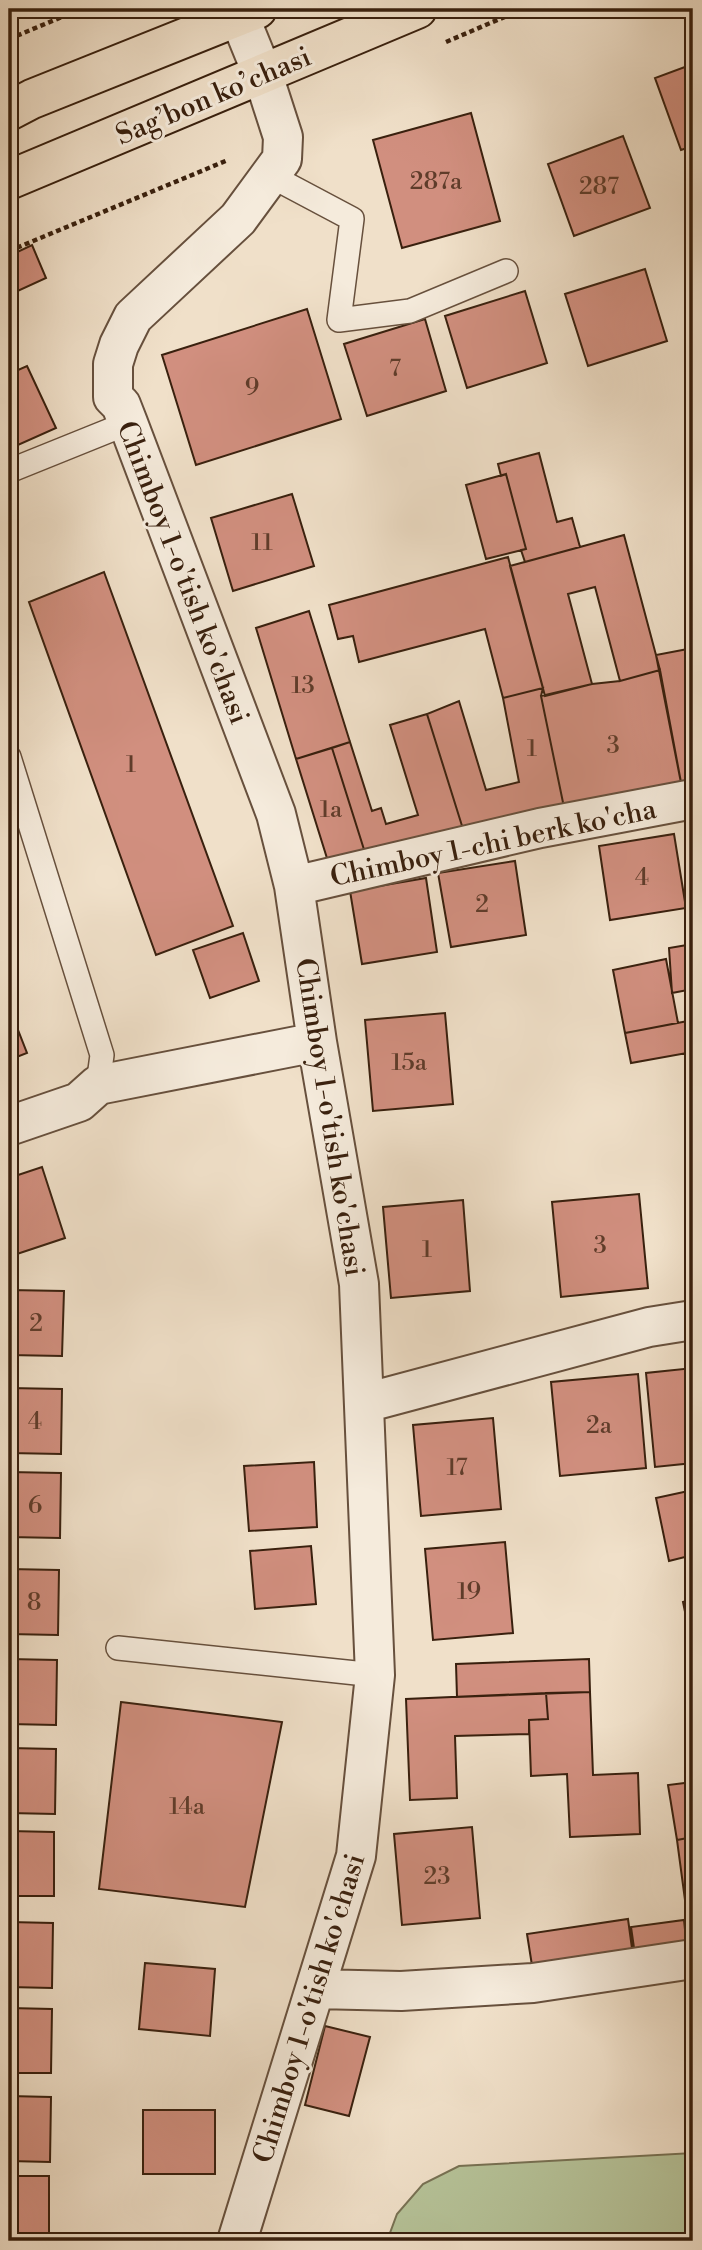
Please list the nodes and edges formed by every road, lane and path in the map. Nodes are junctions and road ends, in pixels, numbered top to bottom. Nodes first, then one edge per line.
1 (81, 9) edge
2 (417, 9) edge
3 (248, 12) edge
4 (9, 39) edge
5 (263, 75) junction
6 (9, 111) edge
7 (283, 137) junction
8 (271, 176) junction
9 (9, 180) edge
10 (9, 251) edge
11 (506, 271) dead end
12 (128, 423) junction
13 (9, 471) edge
14 (9, 757) edge
15 (693, 799) edge
16 (294, 886) junction
17 (317, 1042) junction
18 (98, 1085) junction
19 (9, 1126) edge
20 (693, 1320) edge
21 (365, 1402) junction
22 (118, 1648) dead end
23 (374, 1675) junction
24 (693, 1959) edge
25 (315, 1989) junction
26 (237, 2241) edge

1 - 4 path
2 - 5 main road, Sag’bon ko’chasi
3 - 5 street
3 - 6 main road
5 - 7 street
5 - 9 main road, Sag’bon ko’chasi
7 - 8 street, Chimboy 1-o'tish ko'chasi
7 - 10 path
8 - 11 lane
8 - 12 street, Chimboy 1-o'tish ko'chasi
12 - 13 lane
12 - 16 street, Chimboy 1-o'tish ko'chasi
14 - 18 lane
15 - 16 street, Chimboy 1-chi berk ko'cha
16 - 17 street, Chimboy 1-o'tish ko'chasi
17 - 18 street
17 - 21 street, Chimboy 1-o'tish ko'chasi
18 - 19 street
20 - 21 street
21 - 23 street, Chimboy 1-o'tish ko'chasi
22 - 23 lane
23 - 25 street, Chimboy 1-o'tish ko'chasi
24 - 25 street
25 - 26 street, Chimboy 1-o'tish ko'chasi

